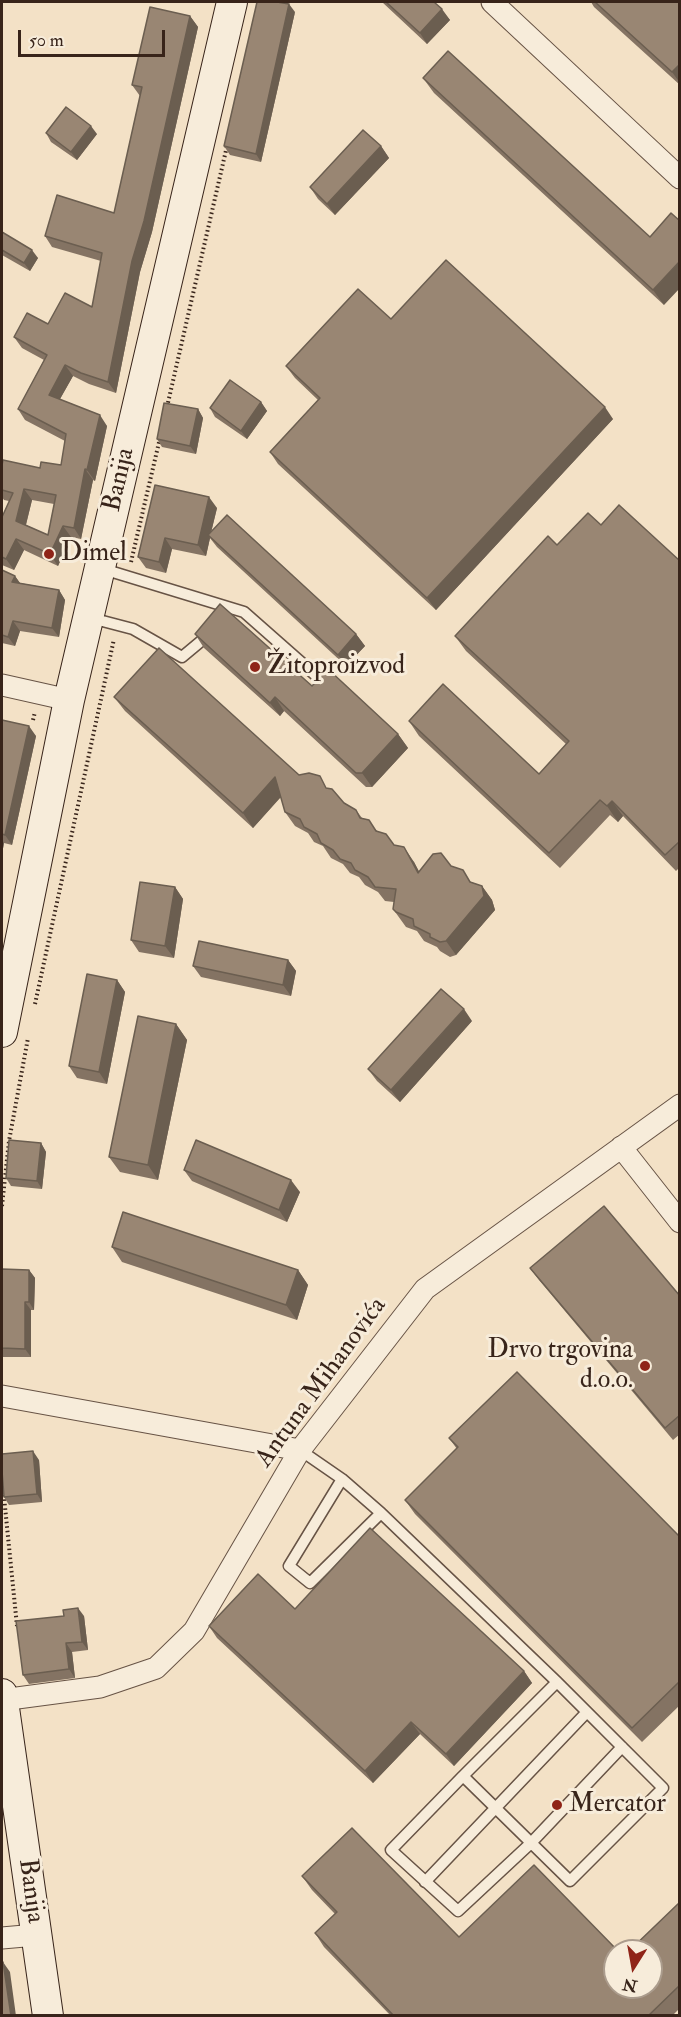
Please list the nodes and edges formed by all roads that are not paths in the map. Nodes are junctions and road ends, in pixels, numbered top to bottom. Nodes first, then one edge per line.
1 (232, 2) edge
2 (492, 2) edge
3 (676, 168) edge
4 (100, 568) junction
5 (217, 604) junction
6 (88, 617) junction
7 (320, 679) edge
8 (2, 685) edge
9 (69, 700) junction
10 (15, 1031) edge
11 (680, 1105) edge
12 (621, 1147) junction
13 (680, 1222) edge
14 (2, 1396) edge
15 (300, 1450) junction
16 (342, 1479) junction
17 (381, 1513) junction
18 (557, 1682) junction
19 (2, 1694) edge
20 (2, 1700) edge
21 (587, 1712) junction
22 (622, 1747) junction
23 (463, 1776) junction
24 (497, 1809) junction
25 (531, 1843) junction
26 (425, 1882) junction
27 (36, 1935) junction
28 (2, 1938) edge
29 (48, 2016) edge

1 - 4 main road, Banija
2 - 3 street
4 - 5 lane
4 - 6 main road, Banija
5 - 6 lane
5 - 7 lane
6 - 9 main road, Banija
8 - 9 street
9 - 10 main road, Banija
11 - 12 street, Antuna Mihanovića
12 - 13 street
12 - 15 street, Antuna Mihanovića
14 - 15 street
15 - 16 lane
15 - 20 street, Antuna Mihanovića
16 - 17 lane
16 - 17 lane
17 - 18 lane
18 - 21 lane
18 - 23 lane
19 - 20 main road, Banija
20 - 27 main road, Banija
21 - 22 lane
21 - 24 lane
22 - 25 lane
22 - 25 lane
23 - 24 lane
23 - 26 lane
24 - 25 lane
24 - 26 lane
25 - 26 lane
27 - 28 street
27 - 29 main road, Banija

